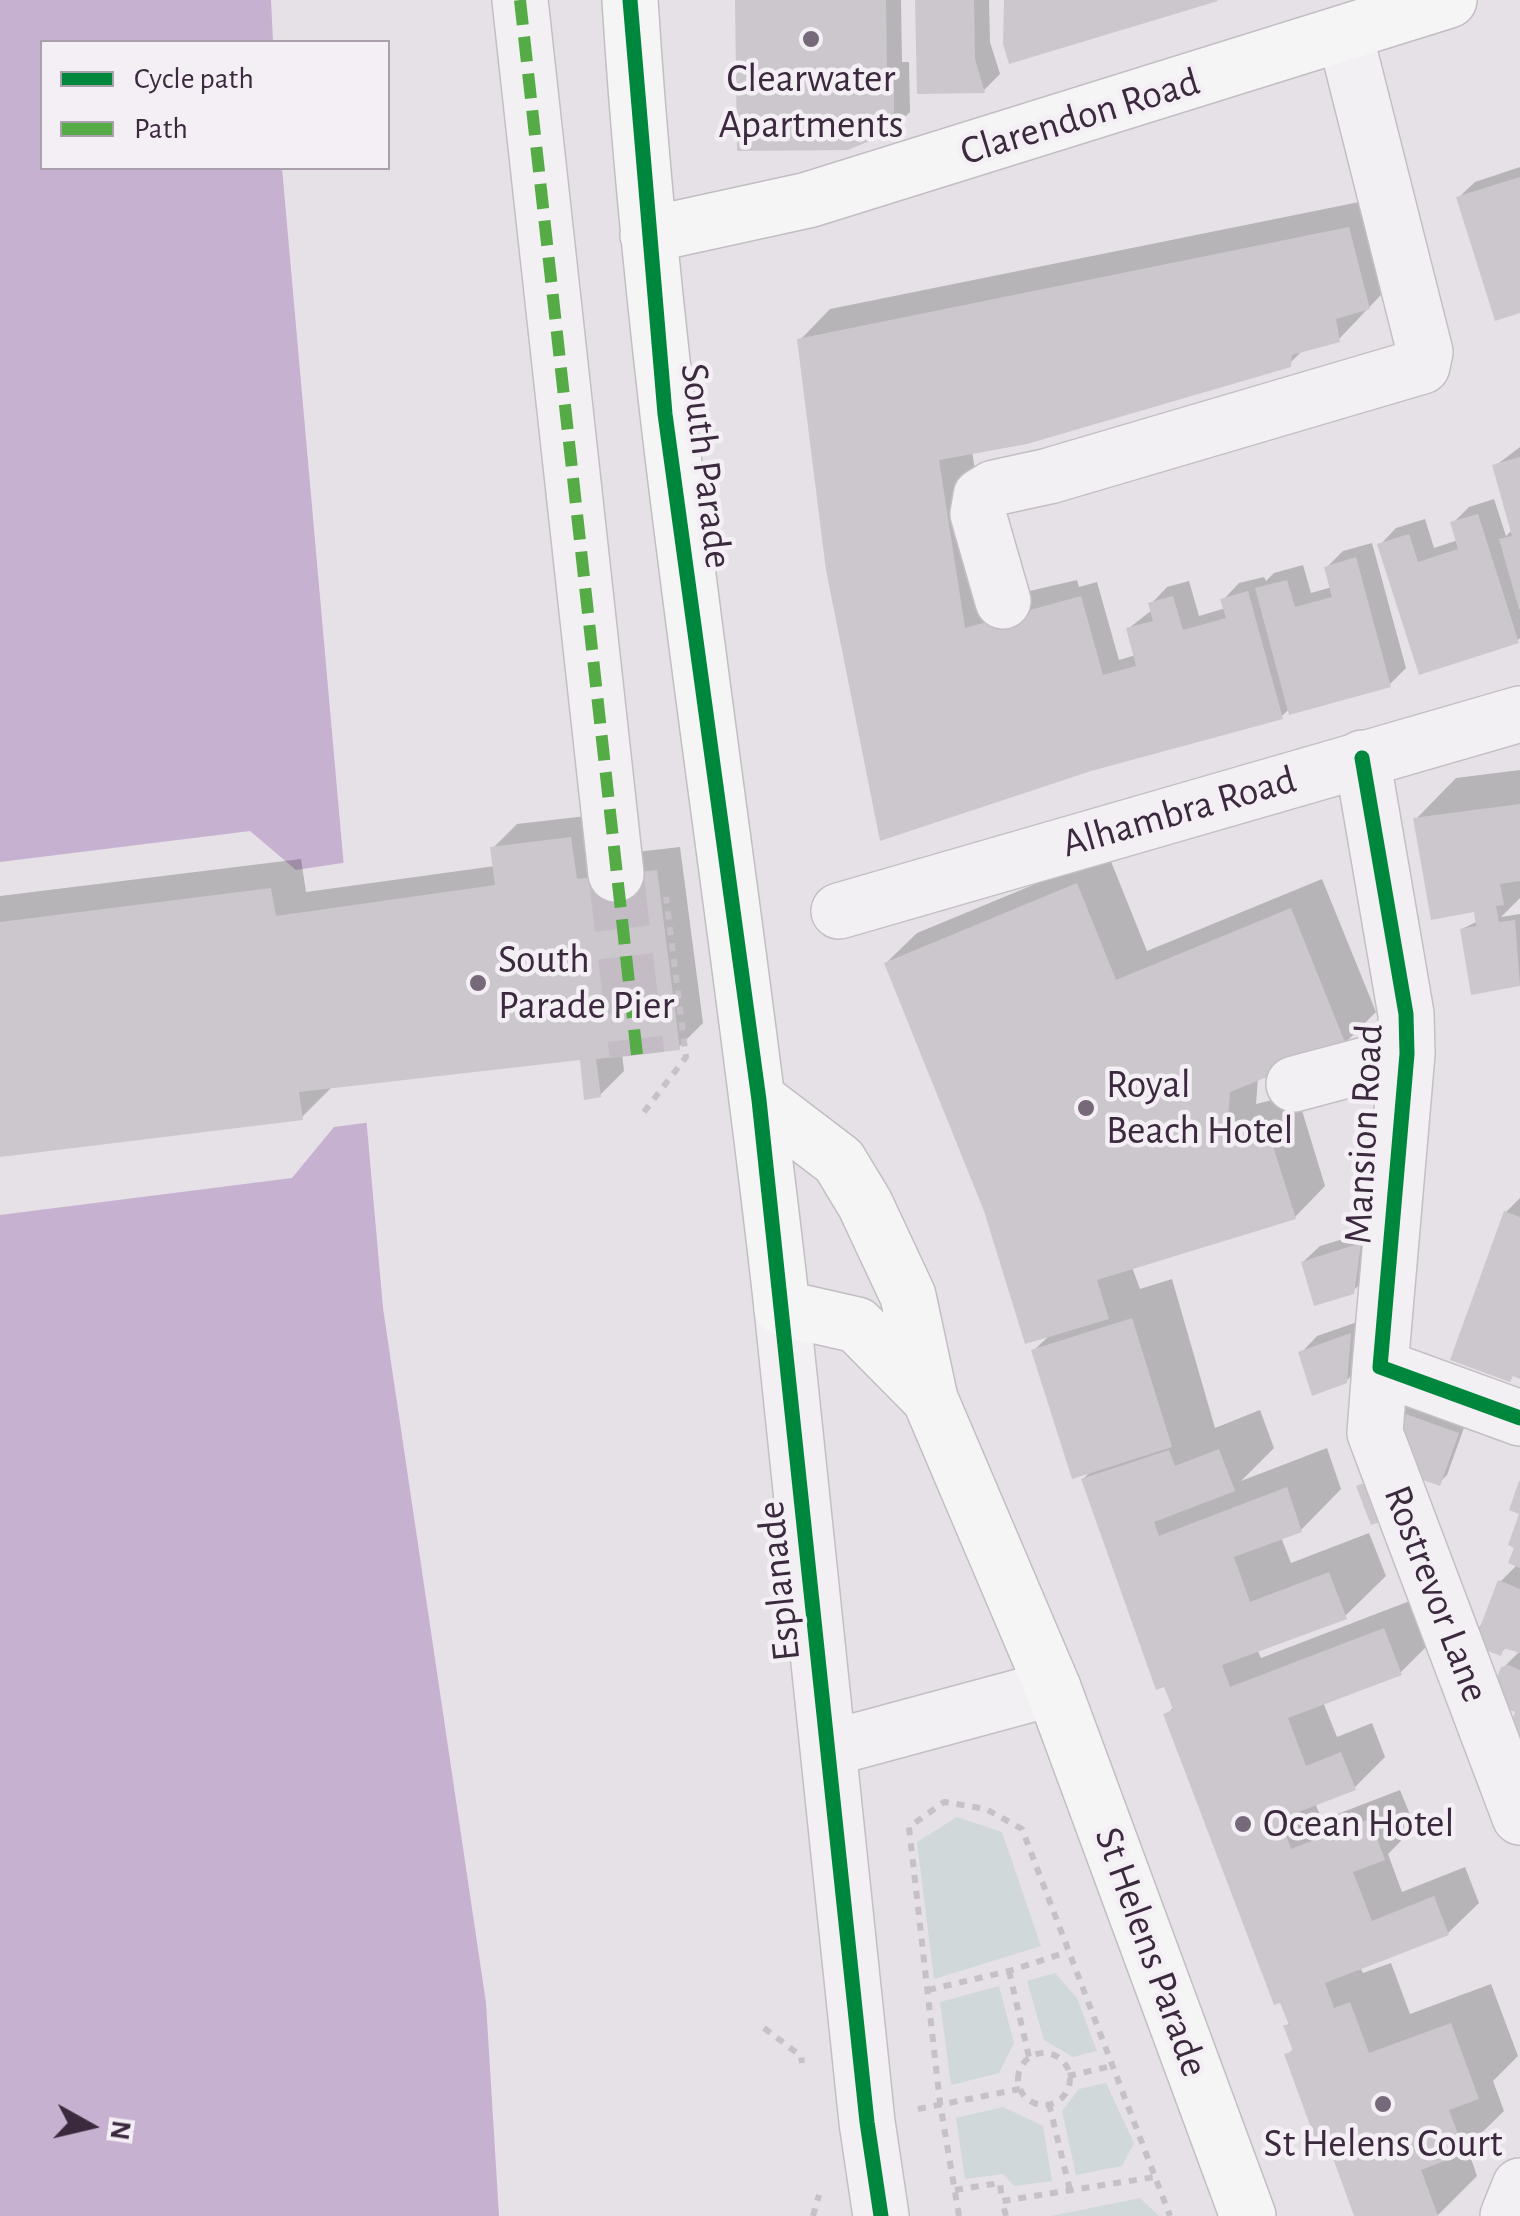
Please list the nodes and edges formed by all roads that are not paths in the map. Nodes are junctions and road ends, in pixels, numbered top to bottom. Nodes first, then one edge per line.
1 (520, 0) edge
2 (630, 0) edge
3 (1449, 0) edge
4 (1377, 18) edge
5 (648, 234) junction
6 (1003, 600) dead end
7 (1520, 714) edge
8 (1362, 758) junction
9 (640, 877) tunnel mouth
10 (838, 912) dead end
11 (736, 939) joint
12 (1407, 1054) junction
13 (1294, 1084) dead end
14 (759, 1100) junction
15 (782, 1308) junction
16 (1380, 1368) junction
17 (930, 1399) junction
18 (1520, 1418) edge
19 (1053, 1688) junction
20 (830, 1748) junction
21 (1520, 1818) edge
22 (1520, 2186) edge
23 (881, 2216) edge
24 (1248, 2216) edge
25 (1508, 2216) edge

1 - 9 street
2 - 5 main road, South Parade
3 - 4 main road, Clarendon Road
4 - 5 main road, Clarendon Road
4 - 6 street
5 - 11 main road, South Parade
7 - 8 street, Alhambra Road
8 - 10 street, Alhambra Road
8 - 12 street, Mansion Road
11 - 14 main road, Esplanade
12 - 13 street
12 - 16 street, Mansion Road
14 - 15 main road, Esplanade
14 - 17 main road, St Helens Parade
15 - 17 main road, St Helens Parade
15 - 20 street, Esplanade
16 - 18 street
16 - 21 street, Rostrevor Lane
17 - 19 main road, St Helens Parade
19 - 20 street
19 - 24 main road, St Helens Parade
20 - 23 street, Esplanade
22 - 25 street

